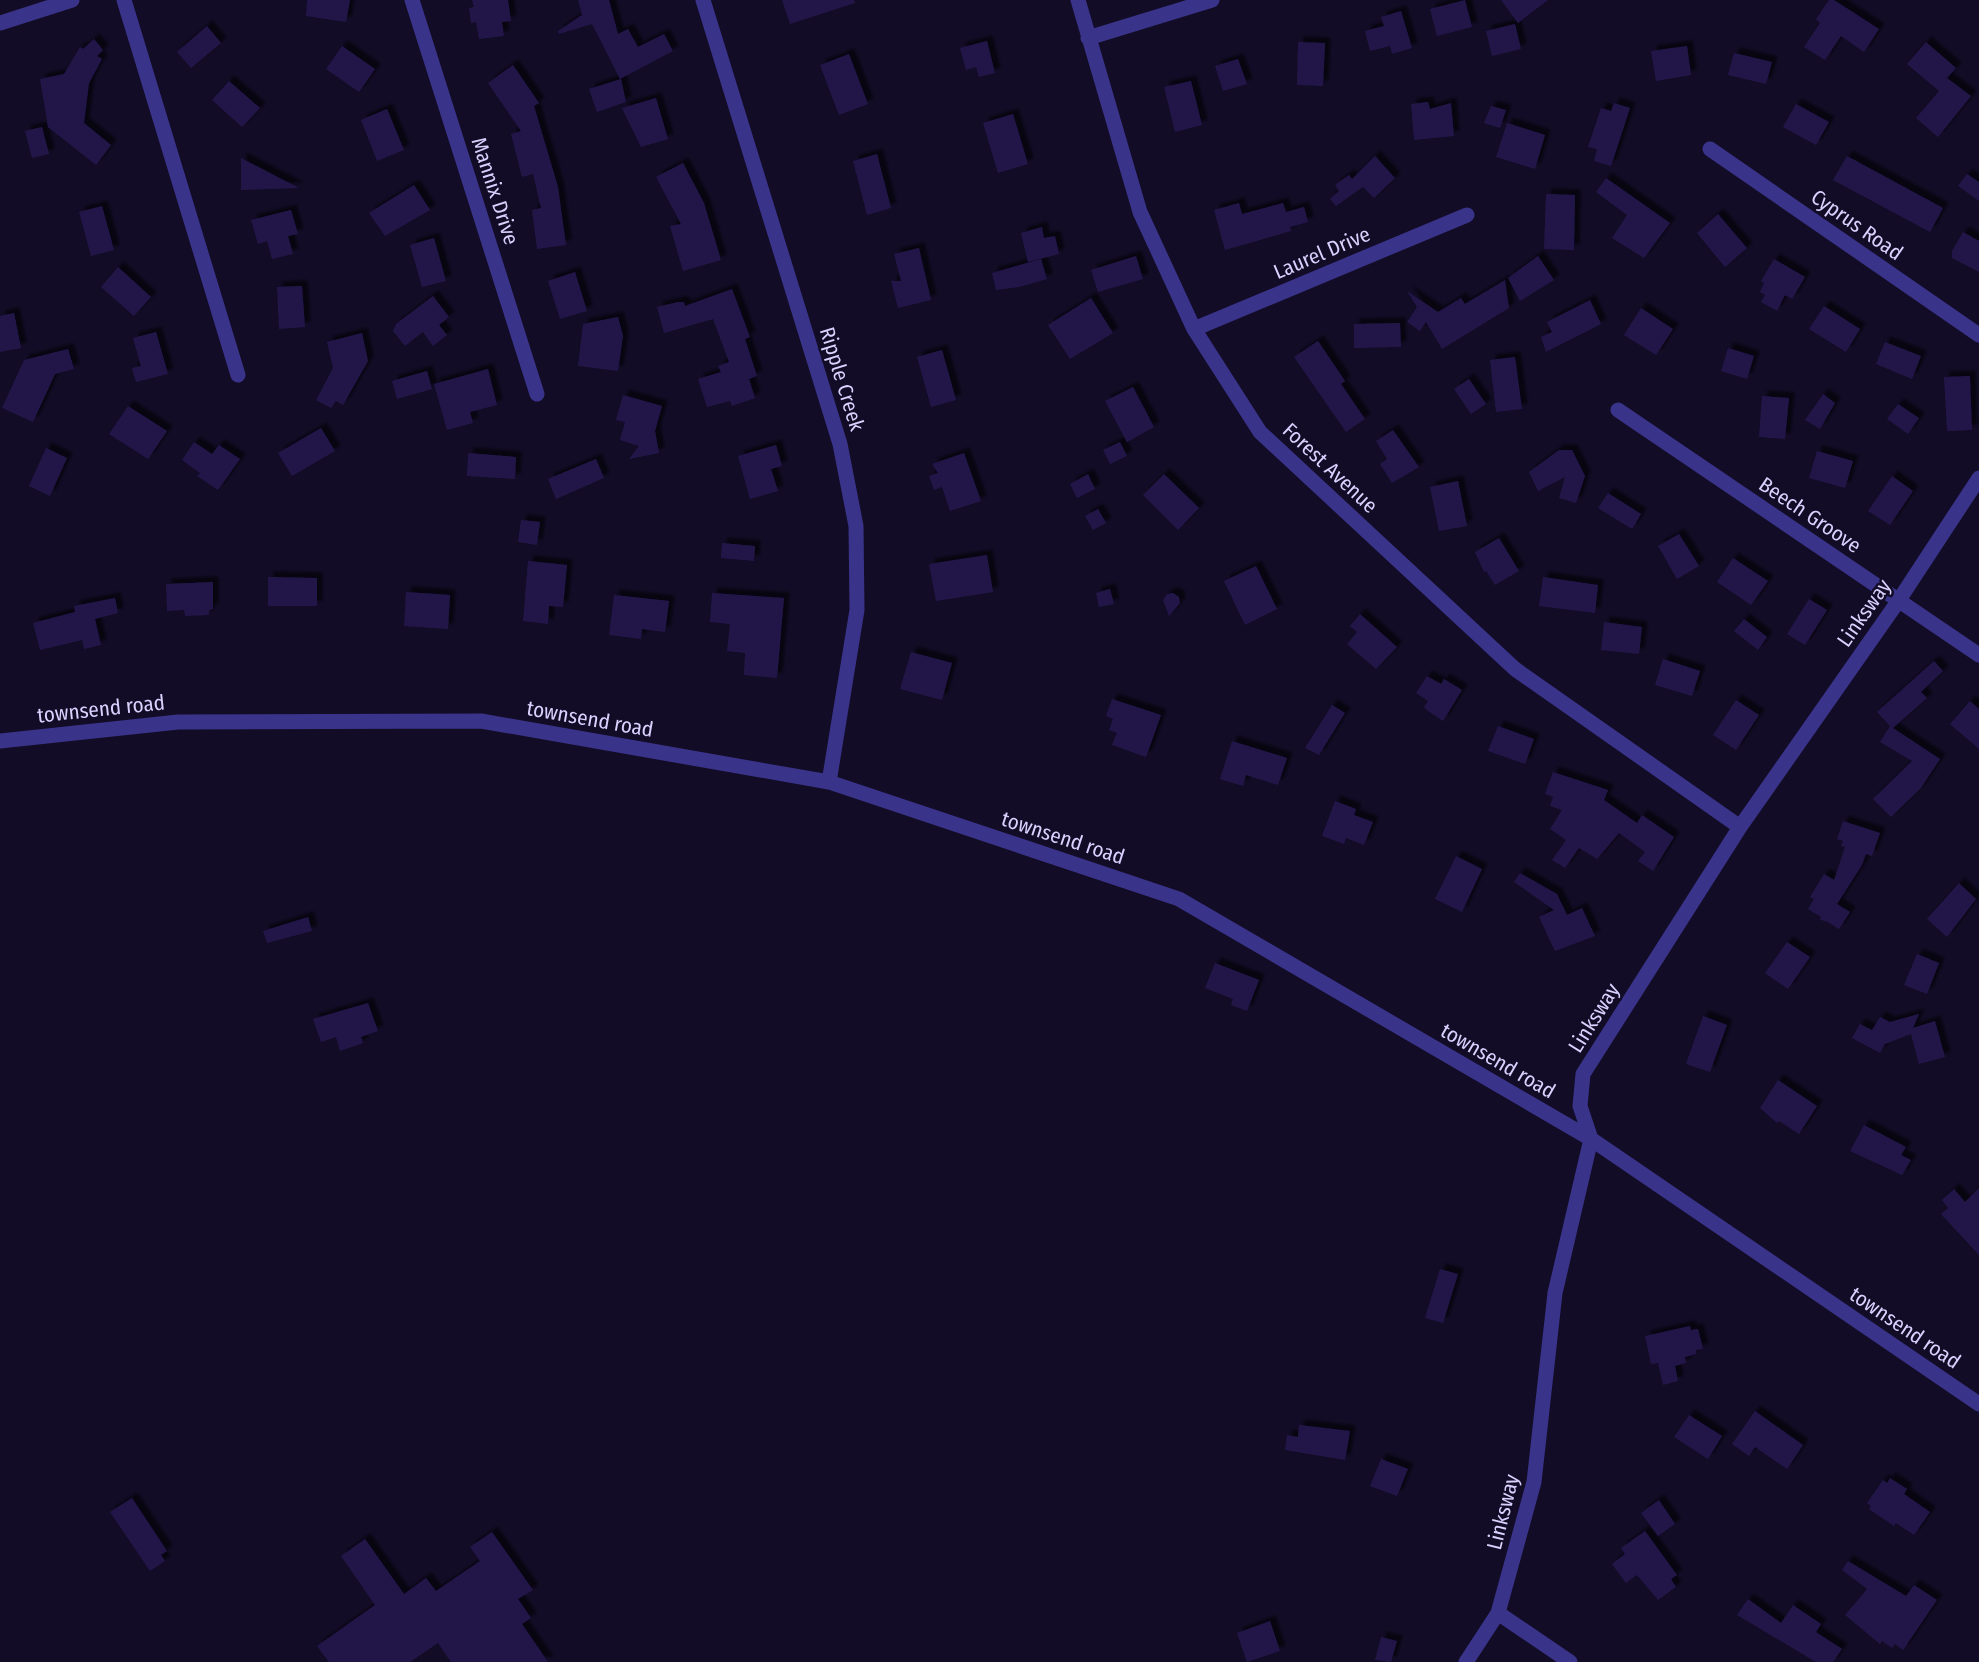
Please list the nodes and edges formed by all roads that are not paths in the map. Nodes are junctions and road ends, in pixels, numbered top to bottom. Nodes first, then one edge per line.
1 (72, 0) edge
2 (124, 0) edge
3 (412, 0) edge
4 (703, 0) edge
5 (1078, 0) edge
6 (1212, 0) edge
7 (0, 23) edge
8 (1089, 38) junction
9 (1710, 149) dead end
10 (1467, 215) dead end
11 (1194, 328) junction
12 (1979, 335) edge
13 (238, 375) dead end
14 (537, 394) dead end
15 (1618, 410) dead end
16 (1979, 478) edge
17 (1899, 600) junction
18 (1979, 655) edge
19 (0, 741) edge
20 (829, 782) junction
21 (1740, 827) junction
22 (1591, 1139) junction
23 (1979, 1404) edge
24 (1498, 1613) junction
25 (1466, 1662) edge
26 (1570, 1662) edge

1 - 7 street
2 - 13 street
3 - 14 street, Mannix Drive
4 - 20 street, Ripple Creek
5 - 8 street, Forest Avenue
6 - 8 street
8 - 11 street, Forest Avenue
9 - 12 street, Cyprus Road
10 - 11 street, Laurel Drive
11 - 21 street, Forest Avenue
15 - 17 street, Beech Groove
16 - 17 street, Linksway
17 - 18 street, Beech Groove
17 - 21 street, Linksway
19 - 20 street, townsend road
20 - 22 street, townsend road
21 - 22 street, Linksway
22 - 23 street, townsend road
22 - 24 street, Linksway
24 - 25 street, Linksway
24 - 26 street

